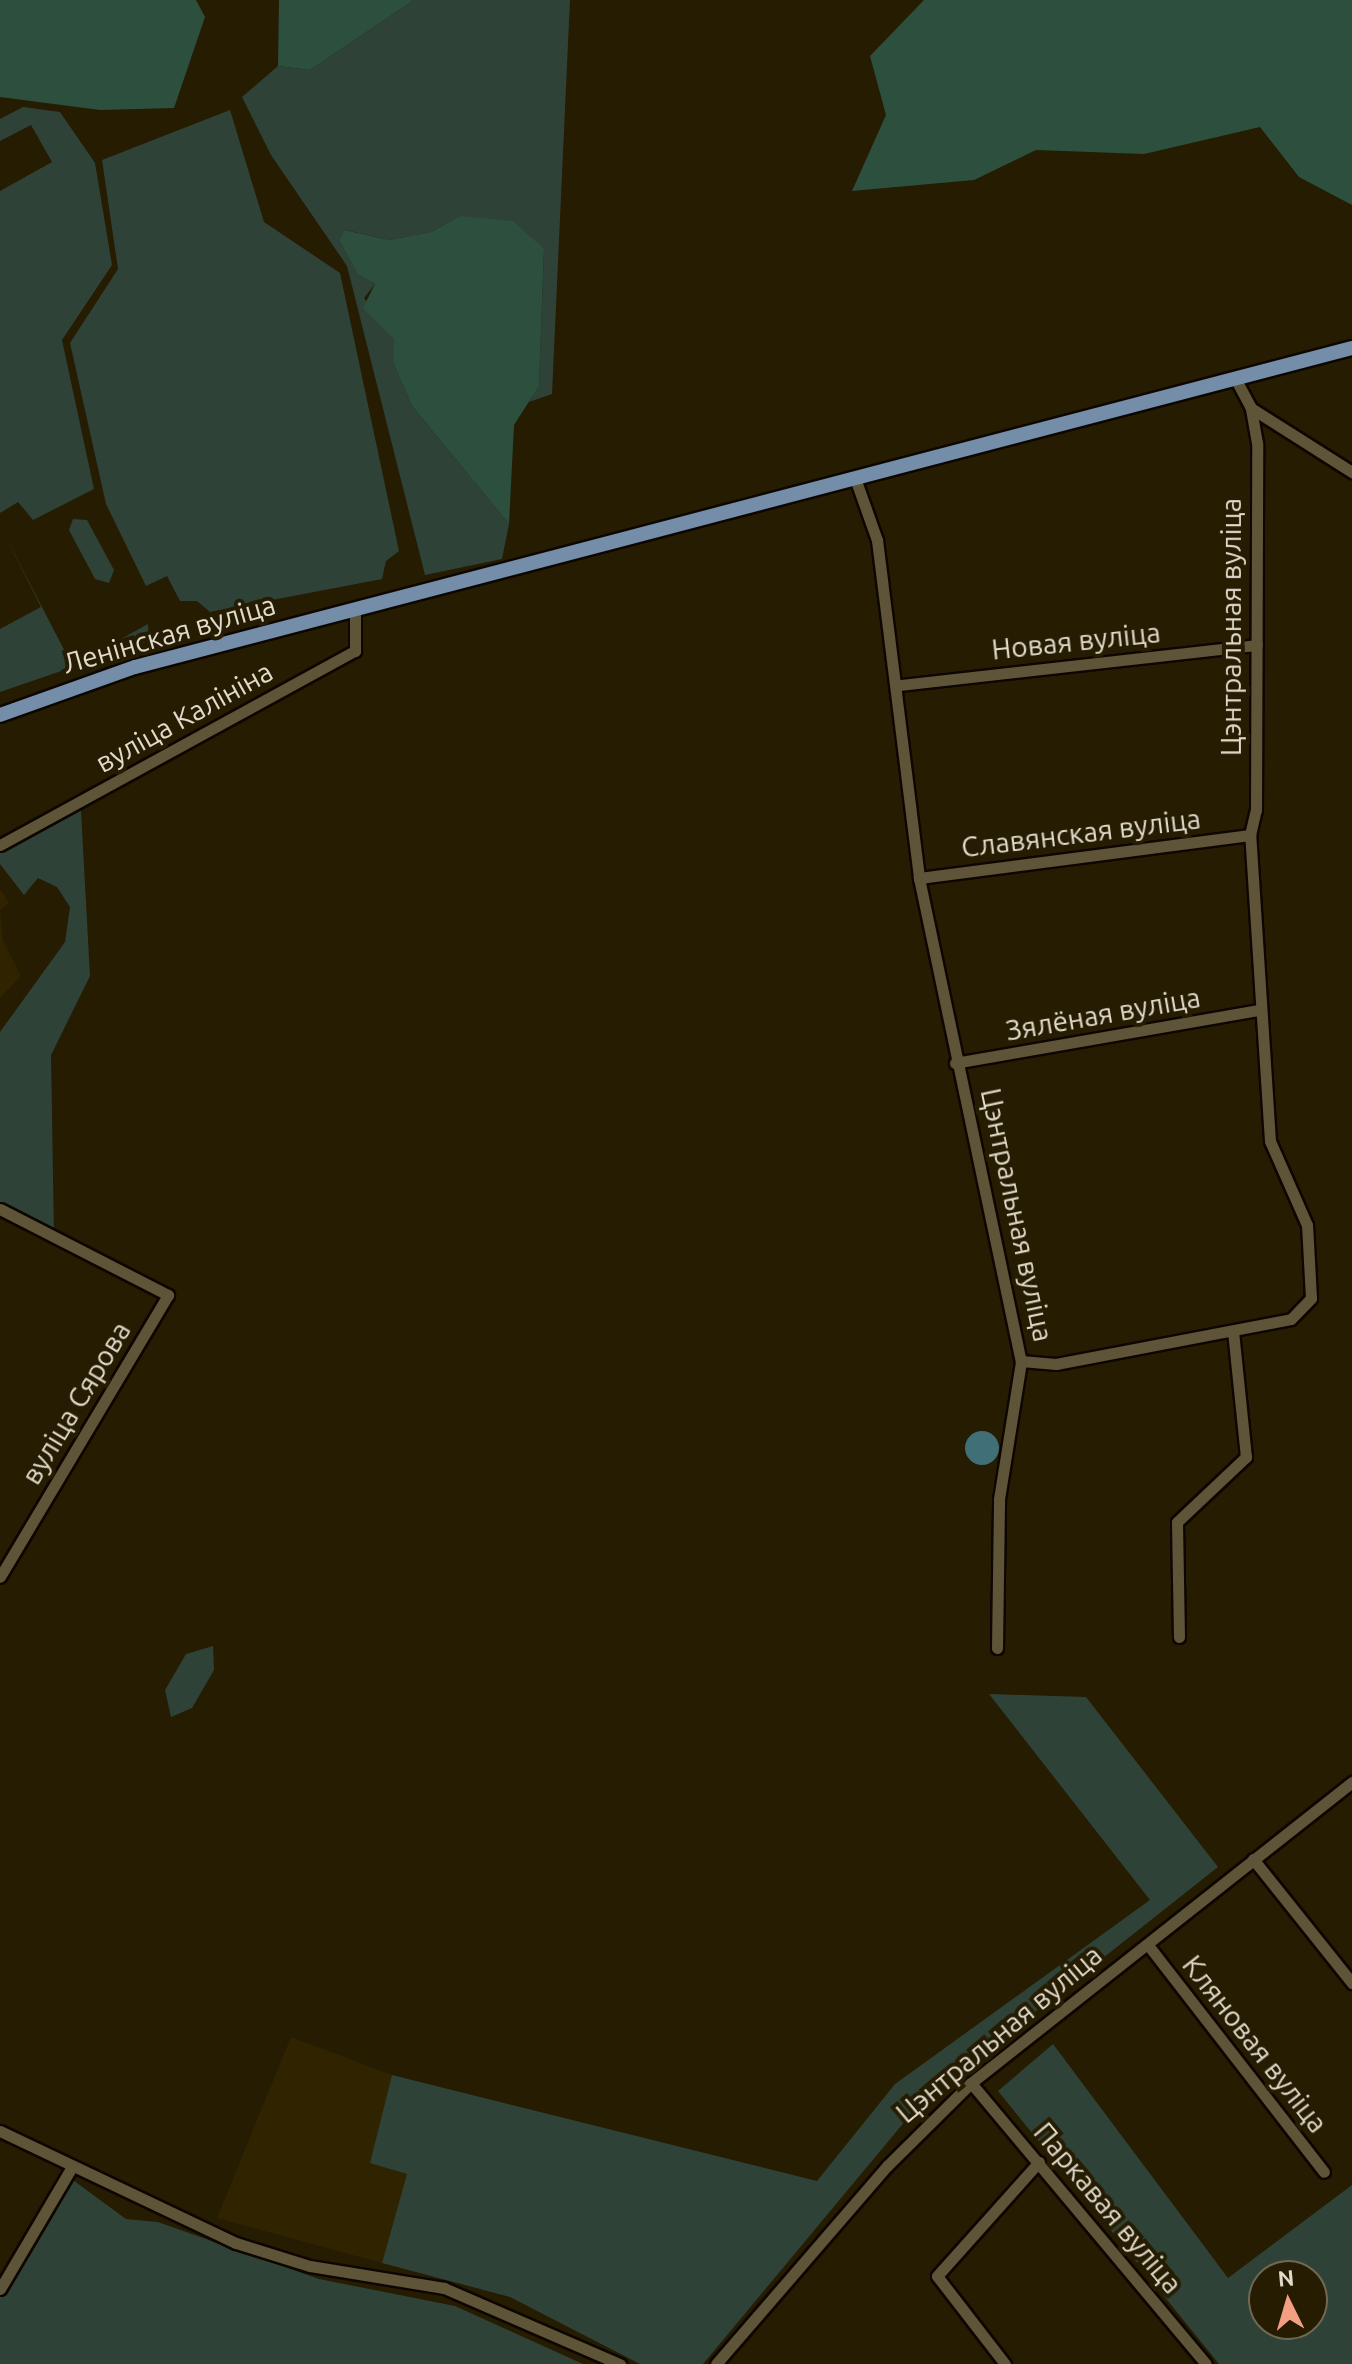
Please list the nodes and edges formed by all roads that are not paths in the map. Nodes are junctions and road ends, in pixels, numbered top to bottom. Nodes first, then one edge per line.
1 (1352, 348) edge
2 (1235, 378) junction
3 (1251, 408) junction
4 (1352, 472) edge
5 (855, 478) junction
6 (355, 610) junction
7 (1257, 645) junction
8 (900, 685) junction
9 (0, 715) edge
10 (1250, 835) junction
11 (0, 845) edge
12 (919, 878) junction
13 (1259, 1010) junction
14 (955, 1063) junction
15 (0, 1209) edge
16 (1233, 1332) junction
17 (1021, 1361) junction
18 (0, 1577) edge
19 (1179, 1637) dead end
20 (997, 1648) dead end
21 (1352, 1782) edge
22 (1253, 1859) junction
23 (1148, 1945) junction
24 (1352, 1983) edge
25 (971, 2083) junction
26 (0, 2131) edge
27 (1039, 2162) junction
28 (72, 2167) junction
29 (1324, 2172) dead end
30 (0, 2289) edge
31 (620, 2364) edge
32 (716, 2364) edge
33 (1005, 2364) edge
34 (1206, 2364) edge

1 - 2 main road
2 - 3 street, Цэнтральная вуліца
2 - 5 main road
3 - 4 street
3 - 7 street, Цэнтральная вуліца
5 - 6 main road, Ленінская вуліца
5 - 8 street, Цэнтральная вуліца
6 - 9 main road, Ленінская вуліца
6 - 11 street, вуліца Калініна
7 - 8 street, Новая вуліца
7 - 10 street, Цэнтральная вуліца
8 - 12 street, Цэнтральная вуліца
10 - 12 street, Славянская вуліца
10 - 13 street, Цэнтральная вуліца
12 - 14 street, Цэнтральная вуліца
13 - 14 street, Зялёная вуліца
13 - 16 street, Цэнтральная вуліца
14 - 17 street, Цэнтральная вуліца
15 - 18 street, вуліца Сярова
16 - 17 street, Цэнтральная вуліца
16 - 19 street
17 - 20 street
21 - 22 street, Цэнтральная вуліца
22 - 23 street, Цэнтральная вуліца
22 - 24 street
23 - 25 street, Цэнтральная вуліца
23 - 29 street, Кляновая вуліца
25 - 27 street, Паркавая вуліца
25 - 32 street, Цэнтральная вуліца
26 - 28 street
27 - 33 street
27 - 34 street, Паркавая вуліца
28 - 30 street
28 - 31 street

